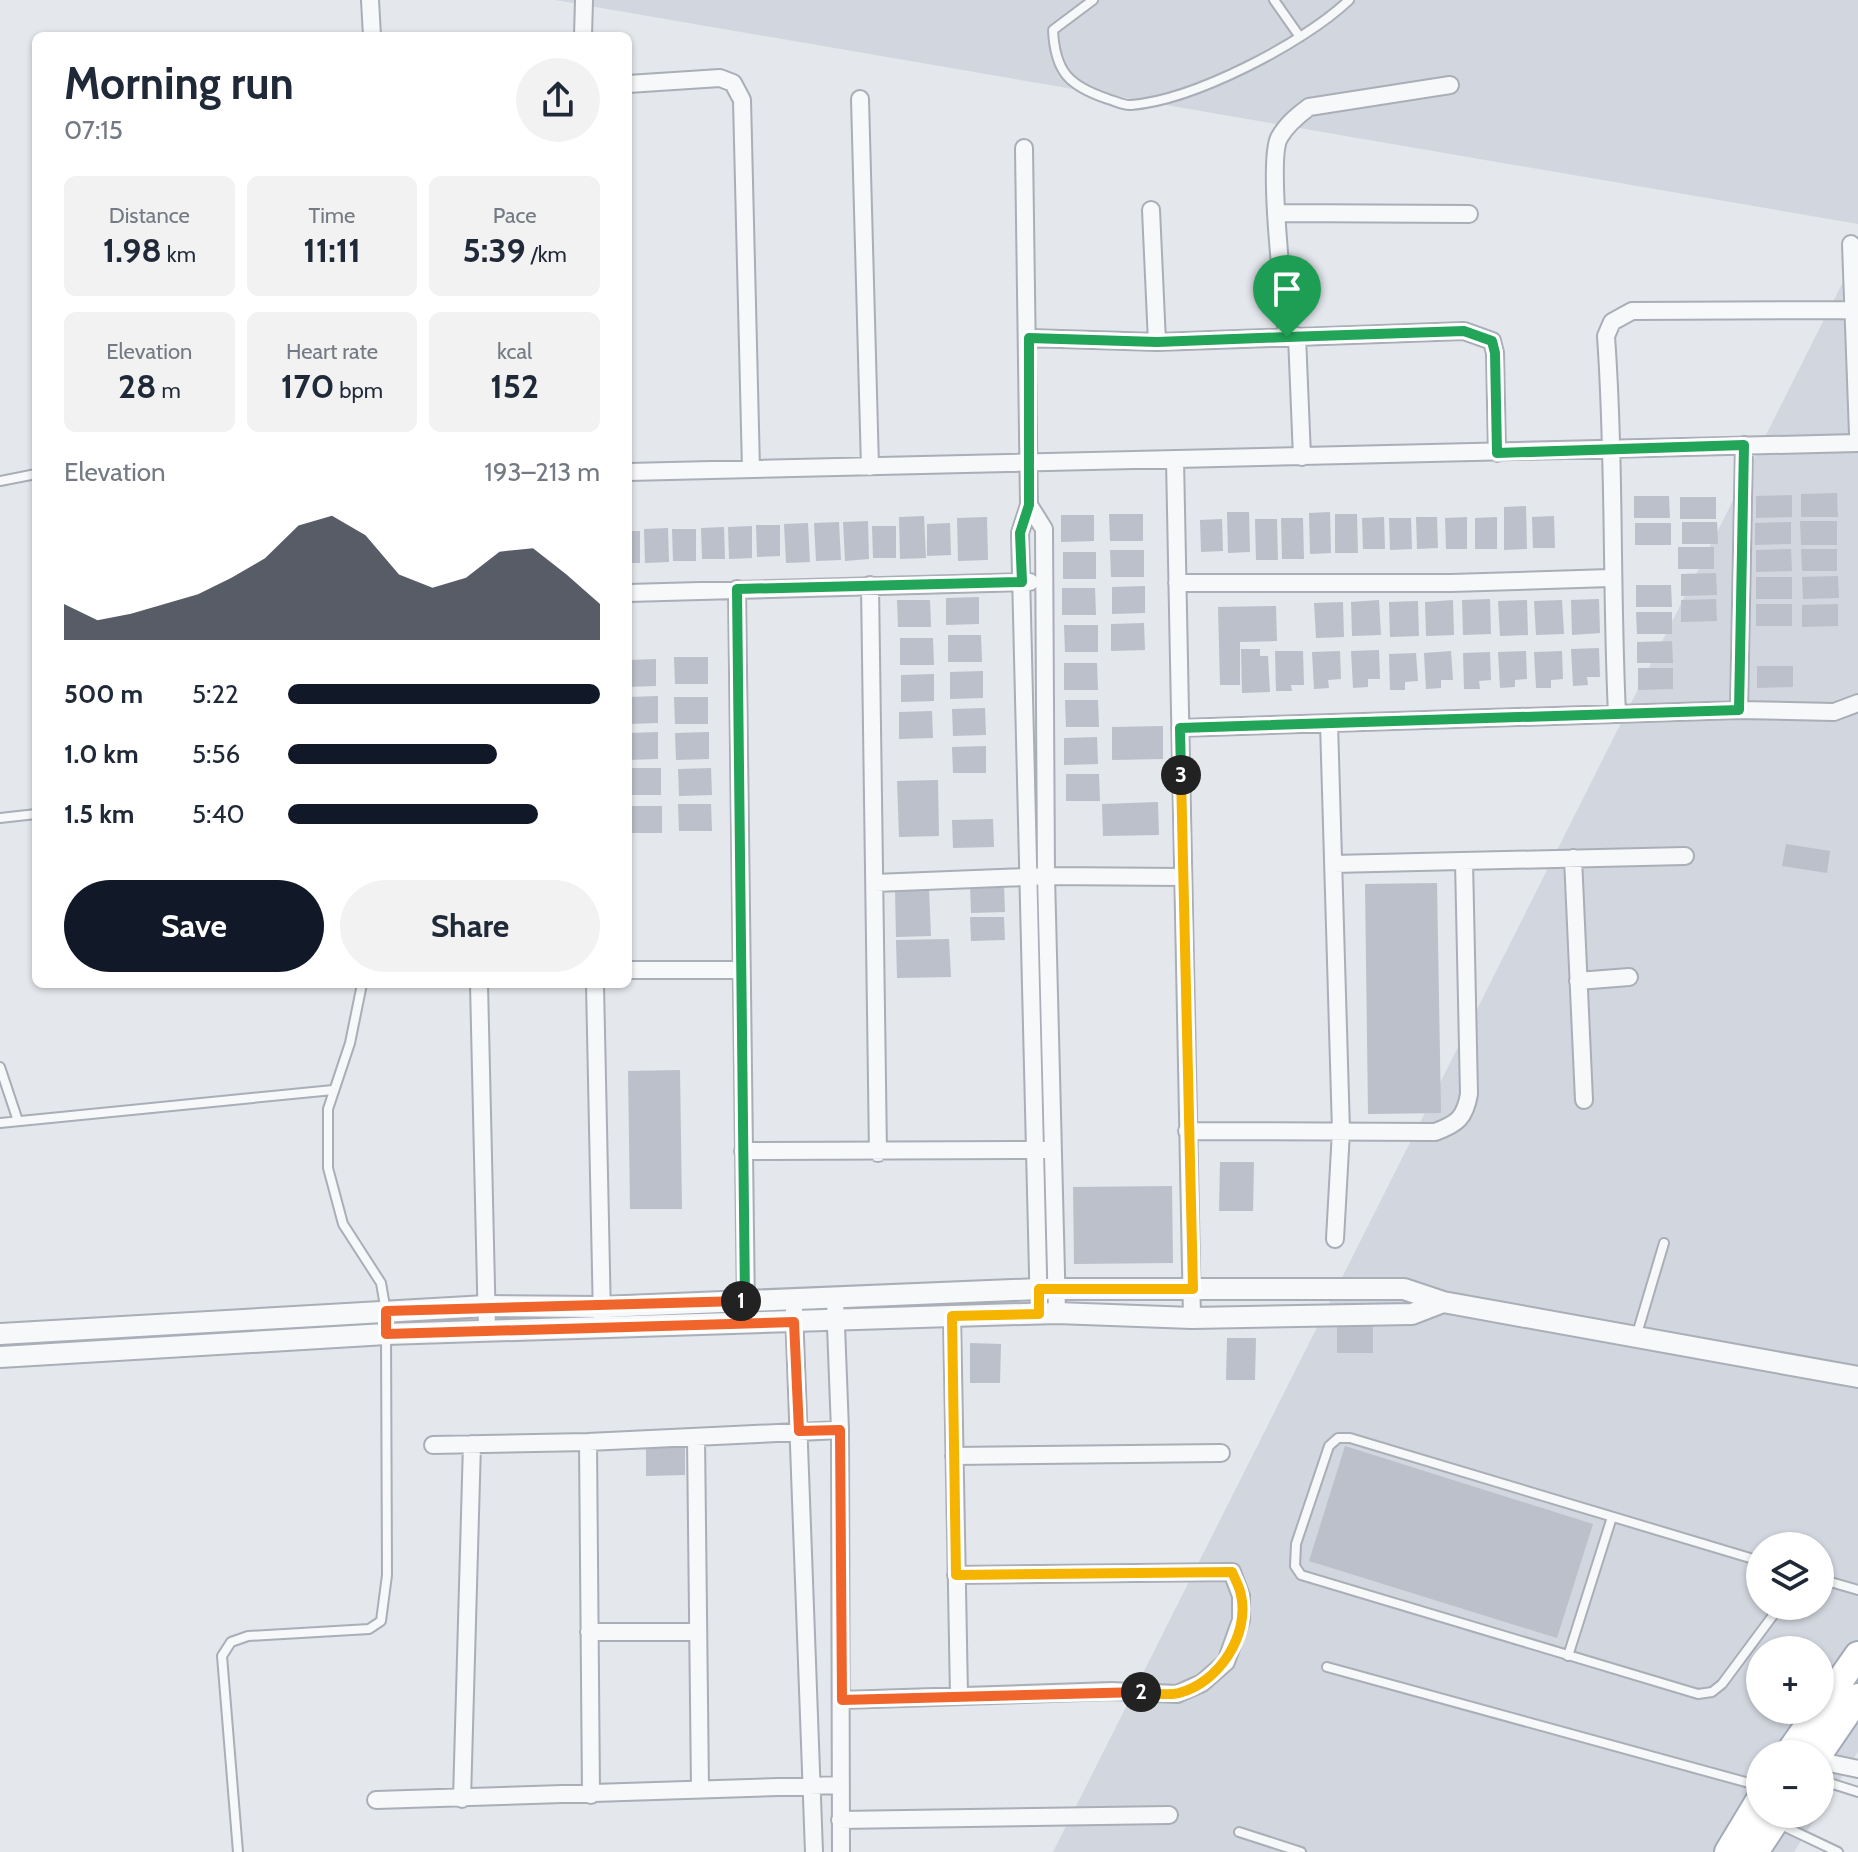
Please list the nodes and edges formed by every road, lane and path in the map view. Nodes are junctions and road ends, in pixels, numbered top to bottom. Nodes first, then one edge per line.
1 (370, 0) edge
2 (584, 0) edge
3 (1093, 0) edge
4 (1274, 0) edge
5 (1349, 0) edge
6 (372, 32) edge
7 (583, 32) edge
8 (1300, 37) junction
9 (632, 84) edge
10 (1450, 85) dead end
11 (860, 99) dead end
12 (1024, 148) dead end
13 (1151, 210) dead end
14 (1277, 213) junction
15 (1469, 214) dead end
16 (1851, 244) dead end
17 (1853, 310) junction
18 (1292, 337) junction
19 (1029, 338) junction
20 (1157, 342) junction
21 (1858, 434) edge
22 (1858, 443) edge
23 (1744, 445) junction
24 (1614, 448) junction
25 (1497, 453) junction
26 (1302, 457) junction
27 (1175, 459) junction
28 (1029, 462) junction
29 (870, 467) junction
30 (751, 469) junction
31 (632, 472) edge
32 (32, 475) edge
33 (0, 481) edge
34 (1029, 505) junction
35 (1610, 578) junction
36 (1022, 582) junction
37 (1043, 582) junction
38 (1177, 583) junction
39 (870, 585) junction
40 (737, 589) junction
41 (632, 593) edge
42 (1858, 703) edge
43 (1739, 710) junction
44 (1617, 714) junction
45 (1329, 723) junction
46 (1180, 728) junction
47 (32, 814) edge
48 (0, 818) edge
49 (1685, 856) dead end
50 (1573, 858) junction
51 (1464, 861) junction
52 (1333, 864) junction
53 (1028, 876) junction
54 (1046, 876) junction
55 (1183, 877) junction
56 (875, 883) junction
57 (632, 970) edge
58 (741, 970) junction
59 (1629, 977) dead end
60 (1578, 981) junction
61 (361, 988) edge
62 (479, 988) edge
63 (595, 988) edge
64 (0, 1067) edge
65 (333, 1090) junction
66 (1584, 1100) dead end
67 (18, 1121) junction
68 (0, 1123) edge
69 (1187, 1131) junction
70 (1341, 1131) junction
71 (1052, 1150) junction
72 (743, 1151) junction
73 (1035, 1151) junction
74 (878, 1153) junction
75 (1335, 1239) dead end
76 (1664, 1243) dead end
77 (1047, 1289) junction
78 (1193, 1289) junction
79 (795, 1299) junction
80 (745, 1300) junction
81 (835, 1300) junction
82 (1443, 1302) junction
83 (486, 1306) junction
84 (601, 1307) junction
85 (386, 1311) junction
86 (1048, 1313) junction
87 (952, 1316) junction
88 (1192, 1318) junction
89 (794, 1322) junction
90 (835, 1322) junction
91 (747, 1323) junction
92 (602, 1329) junction
93 (487, 1330) junction
94 (0, 1334) edge
95 (386, 1334) junction
96 (1636, 1337) junction
97 (0, 1357) edge
98 (1858, 1377) edge
99 (840, 1430) junction
100 (799, 1431) junction
101 (696, 1437) junction
102 (588, 1442) junction
103 (472, 1444) junction
104 (433, 1445) dead end
105 (1221, 1453) dead end
106 (954, 1456) junction
107 (1612, 1517) junction
108 (1746, 1557) edge
109 (956, 1575) junction
110 (1834, 1583) edge
111 (1858, 1590) edge
112 (1770, 1620) edge
113 (589, 1632) junction
114 (698, 1632) junction
115 (1858, 1655) edge
116 (1568, 1656) junction
117 (1327, 1667) dead end
118 (1834, 1689) edge
119 (959, 1696) junction
120 (1858, 1697) edge
121 (842, 1700) junction
122 (1829, 1740) edge
123 (1834, 1764) edge
124 (1858, 1769) edge
125 (1746, 1782) edge
126 (1834, 1784) edge
127 (841, 1785) junction
128 (812, 1787) junction
129 (700, 1789) junction
130 (1858, 1792) edge
131 (591, 1795) junction
132 (462, 1799) junction
133 (376, 1800) dead end
134 (1169, 1815) dead end
135 (840, 1820) junction
136 (1746, 1822) edge
137 (1771, 1828) edge
138 (1795, 1828) edge
139 (1239, 1832) dead end
140 (238, 1852) edge
141 (814, 1852) edge
142 (841, 1852) edge
143 (1301, 1852) edge
144 (1728, 1852) edge
145 (1755, 1852) edge
146 (1838, 1852) edge

1 - 6 street
2 - 7 street
3 - 8 lane
4 - 8 lane
5 - 8 lane
9 - 30 street
10 - 14 street
11 - 29 street
12 - 19 street
13 - 20 street
14 - 15 street
14 - 18 street
16 - 17 street
17 - 21 street
17 - 24 street
18 - 20 street
18 - 25 street
18 - 26 street
19 - 20 street
19 - 28 street
22 - 23 street
23 - 24 street
23 - 43 street
24 - 25 street
24 - 35 street
25 - 26 street
26 - 27 street
27 - 28 street
27 - 38 street
28 - 29 street
28 - 34 street
29 - 30 street
30 - 31 street
32 - 33 lane
34 - 36 street
34 - 37 street
35 - 38 street
35 - 44 street
36 - 37 street
36 - 39 street
36 - 53 street
37 - 54 street
38 - 46 street
39 - 40 street
39 - 56 street
40 - 41 street
40 - 58 street
42 - 43 street
43 - 44 street
44 - 45 street
45 - 46 street
45 - 52 street
46 - 55 street
47 - 48 lane
49 - 50 street
50 - 51 street
50 - 60 street
51 - 52 street
51 - 70 street
52 - 70 street
53 - 54 street
53 - 56 street
53 - 73 street
54 - 55 street
54 - 71 street
55 - 69 street
56 - 74 street
57 - 58 street
58 - 72 street
59 - 60 street
60 - 66 street
61 - 65 lane
62 - 83 street
63 - 84 street
64 - 67 lane
65 - 67 lane
65 - 85 lane
67 - 68 lane
69 - 70 street
69 - 78 street
70 - 75 street
71 - 73 street
71 - 77 street
72 - 74 street
72 - 80 street
73 - 74 street
73 - 77 street
76 - 96 lane
77 - 78 street
77 - 81 street
77 - 86 street
78 - 82 street
78 - 88 street
79 - 80 street
79 - 81 street
79 - 89 street
80 - 84 street
80 - 91 street
81 - 90 street
82 - 88 street
82 - 96 street
83 - 84 street
83 - 85 street
83 - 93 street
84 - 92 street
85 - 94 street
85 - 95 lane
86 - 87 street
86 - 88 street
87 - 90 street
87 - 106 street
89 - 90 street
89 - 91 street
89 - 100 street
90 - 99 street
91 - 92 street
92 - 93 street
93 - 95 street
95 - 97 street
95 - 140 lane
96 - 98 street
99 - 100 street
99 - 121 street
100 - 101 street
100 - 128 street
101 - 102 street
101 - 114 street
102 - 103 street
102 - 113 street
103 - 104 street
103 - 132 street
105 - 106 street
106 - 109 street
107 - 108 lane
107 - 116 lane
107 - 116 lane
109 - 119 street
109 - 119 street
110 - 111 lane
112 - 116 lane
113 - 114 street
113 - 131 street
114 - 129 street
115 - 118 main road
117 - 125 lane
119 - 121 street
120 - 122 main road
121 - 127 street
123 - 124 street
126 - 130 lane
127 - 128 street
127 - 135 street
128 - 129 street
128 - 141 street
129 - 131 street
131 - 132 street
132 - 133 street
134 - 135 street
135 - 142 street
136 - 144 main road
137 - 145 main road
138 - 146 lane
139 - 143 lane

